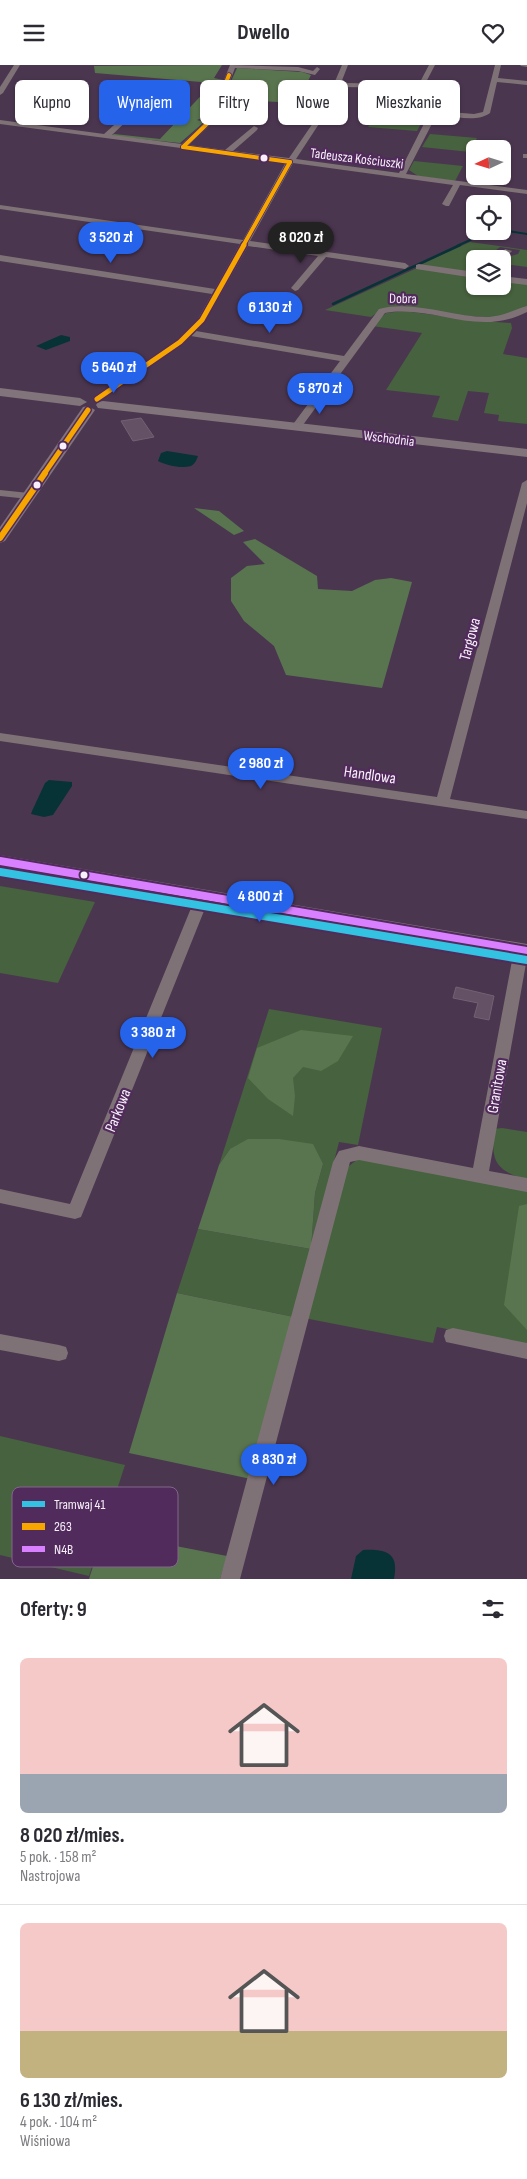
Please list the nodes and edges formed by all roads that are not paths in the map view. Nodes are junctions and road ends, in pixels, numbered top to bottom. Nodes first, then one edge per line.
1 (17, 65) edge
2 (345, 65) edge
3 (432, 65) edge
4 (498, 65) edge
5 (523, 65) edge
6 (527, 65) edge
7 (318, 69) dead end
8 (338, 80) edge
9 (495, 80) junction
10 (527, 83) edge
11 (348, 85) edge
12 (0, 93) edge
13 (460, 114) edge
14 (0, 122) edge
15 (119, 125) edge
16 (316, 125) edge
17 (427, 125) edge
18 (254, 128) dead end
19 (106, 137) junction
20 (183, 147) junction
21 (226, 153) junction
22 (290, 162) junction
23 (401, 176) junction
24 (458, 183) junction
25 (527, 192) edge
26 (446, 204) dead end
27 (0, 207) edge
28 (246, 243) junction
29 (324, 254) junction
30 (0, 258) edge
31 (405, 266) dead end
32 (419, 267) dead end
33 (466, 274) edge
34 (511, 280) edge
35 (527, 282) edge
36 (295, 288) dead end
37 (218, 292) junction
38 (527, 309) edge
39 (507, 318) junction
40 (516, 326) dead end
41 (190, 333) junction
42 (345, 359) junction
43 (0, 392) edge
44 (92, 404) junction
45 (296, 427) junction
46 (527, 453) edge
47 (527, 483) edge
48 (0, 493) edge
49 (29, 496) junction
50 (0, 538) edge
51 (0, 737) edge
52 (443, 802) junction
53 (527, 815) edge
54 (0, 861) edge
55 (203, 896) junction
56 (524, 950) edge
57 (480, 1176) junction
58 (527, 1185) edge
59 (0, 1197) edge
60 (452, 1336) dead end
61 (0, 1341) edge
62 (527, 1351) edge
63 (58, 1353) dead end
64 (230, 1579) edge

1 - 12 street
2 - 8 street
3 - 11 street
4 - 9 street
5 - 6 street
7 - 20 street
9 - 10 street
9 - 13 street
14 - 19 street, Tadeusza Kościuszki
15 - 19 street
16 - 22 street
17 - 23 street
18 - 21 street
19 - 20 street, Tadeusza Kościuszki
20 - 21 street, Tadeusza Kościuszki
21 - 22 street, Tadeusza Kościuszki
22 - 23 street, Tadeusza Kościuszki
22 - 28 street
23 - 24 street, Tadeusza Kościuszki
24 - 25 street, Tadeusza Kościuszki
24 - 26 street
27 - 28 street
28 - 29 street
28 - 37 street
29 - 31 street
29 - 36 street
30 - 37 street
32 - 33 street
34 - 35 street
37 - 41 street
38 - 39 street, Dobra
39 - 40 street
39 - 42 street, Dobra
41 - 42 street
41 - 44 street
42 - 45 street, Dobra
43 - 44 street, Wschodnia
44 - 45 street, Wschodnia
44 - 49 main road
45 - 46 street, Wschodnia
47 - 52 street, Targowa
48 - 49 street
49 - 50 main road
51 - 52 street, Handlowa
52 - 53 street, Handlowa
54 - 55 main road
55 - 56 main road
55 - 59 street, Parkowa
56 - 57 street, Granitowa
57 - 58 street
57 - 64 street
60 - 62 street
61 - 63 street

